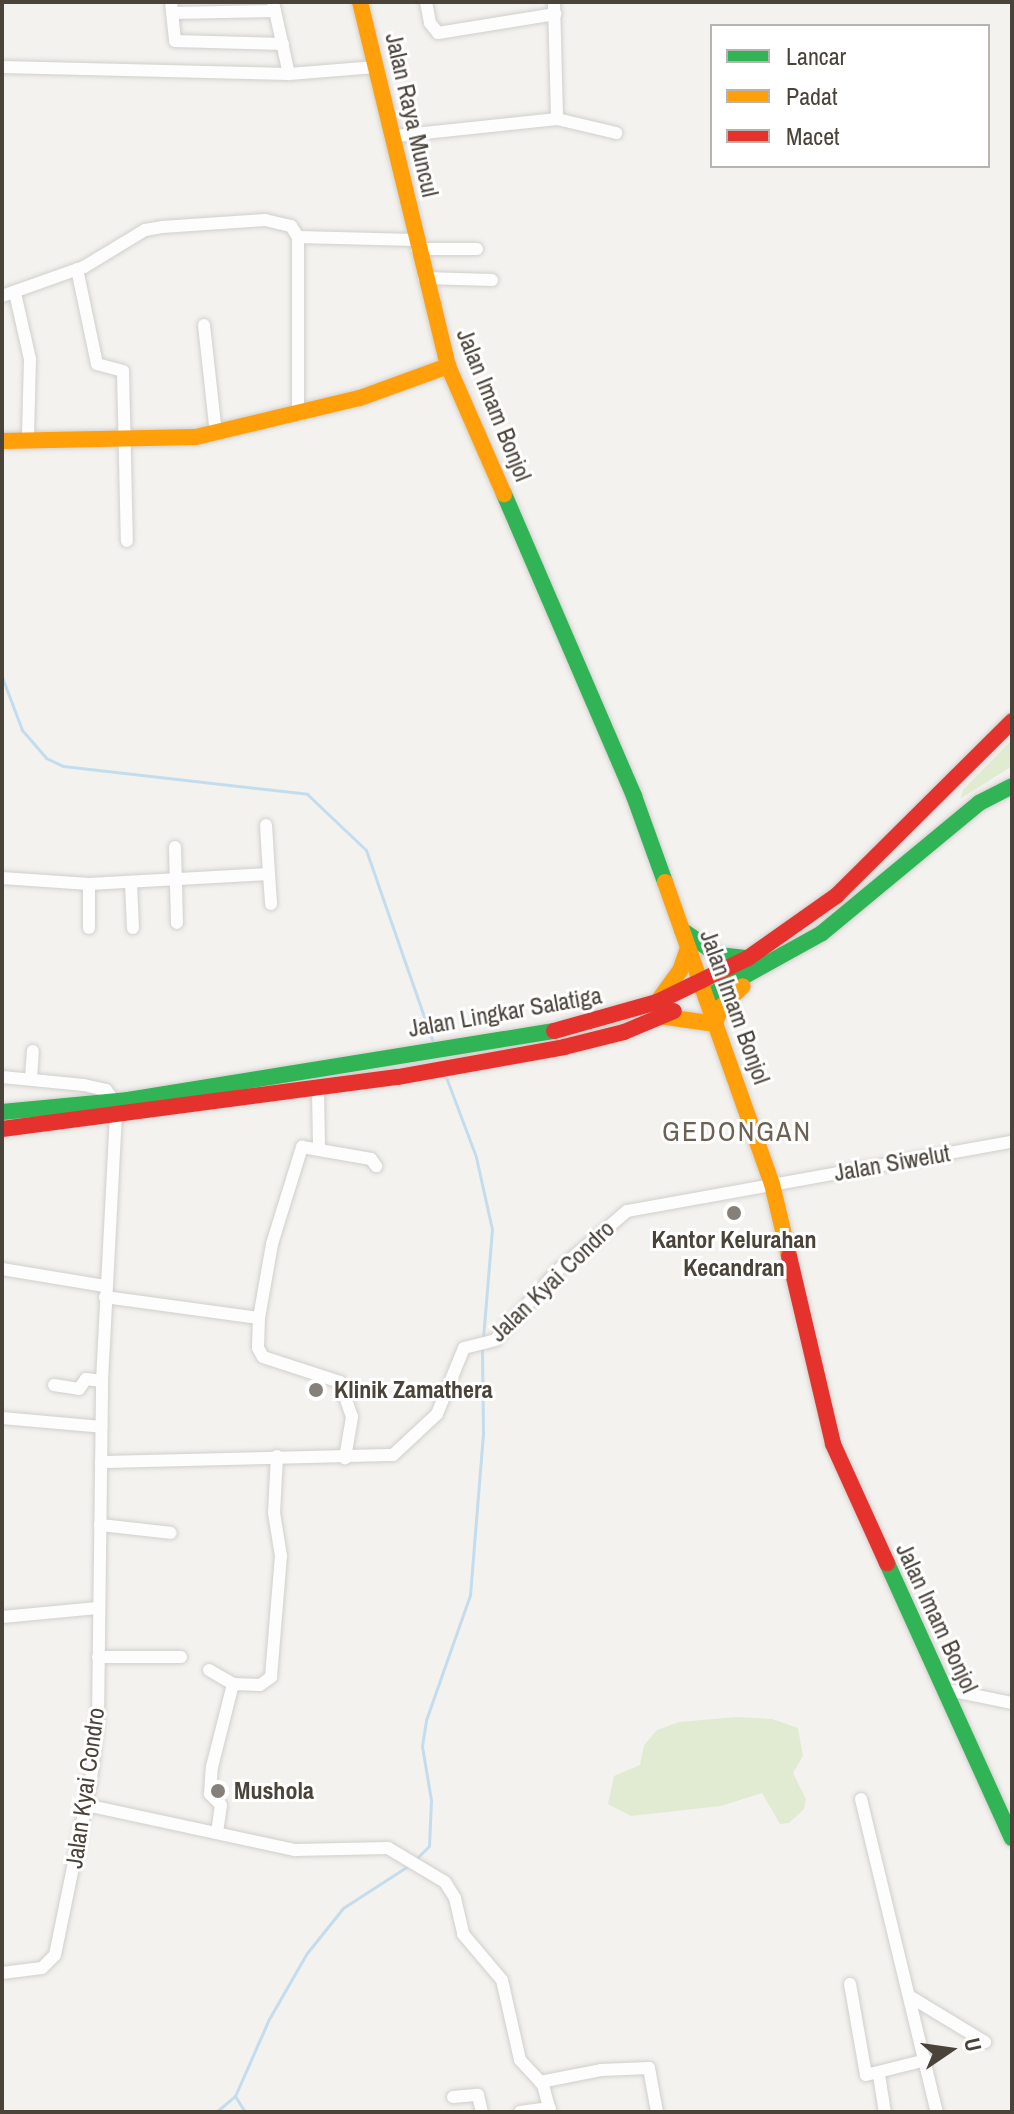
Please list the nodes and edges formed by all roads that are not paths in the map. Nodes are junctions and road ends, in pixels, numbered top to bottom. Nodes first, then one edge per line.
1 (360, 2) edge
2 (426, 2) edge
3 (274, 6) edge
4 (171, 8) edge
5 (555, 8) edge
6 (283, 44) junction
7 (2, 67) edge
8 (376, 67) junction
9 (289, 74) junction
10 (557, 119) junction
11 (616, 133) dead end
12 (396, 136) junction
13 (298, 237) junction
14 (416, 244) junction
15 (477, 249) dead end
16 (77, 269) junction
17 (424, 278) junction
18 (492, 280) dead end
19 (9, 294) edge
20 (204, 325) dead end
21 (448, 366) junction
22 (298, 415) junction
23 (216, 433) junction
24 (28, 438) junction
25 (127, 438) junction
26 (2, 441) edge
27 (127, 541) dead end
28 (1012, 721) edge
29 (1012, 786) edge
30 (266, 825) dead end
31 (175, 847) dead end
32 (269, 874) junction
33 (2, 878) edge
34 (175, 881) junction
35 (131, 883) junction
36 (89, 884) junction
37 (271, 904) dead end
38 (177, 923) dead end
39 (89, 928) dead end
40 (133, 928) dead end
41 (682, 930) junction
42 (688, 948) junction
43 (748, 958) junction
44 (766, 967) junction
45 (704, 991) junction
46 (658, 1009) junction
47 (715, 1024) junction
48 (33, 1051) dead end
49 (2, 1077) edge
50 (31, 1078) junction
51 (318, 1090) junction
52 (115, 1109) junction
53 (2, 1112) edge
54 (2, 1129) edge
55 (1012, 1142) edge
56 (319, 1147) junction
57 (376, 1166) dead end
58 (772, 1184) junction
59 (2, 1269) edge
60 (105, 1291) junction
61 (259, 1318) junction
62 (102, 1381) junction
63 (54, 1385) dead end
64 (2, 1418) edge
65 (102, 1427) junction
66 (277, 1456) junction
67 (345, 1458) junction
68 (101, 1462) junction
69 (100, 1525) junction
70 (171, 1533) dead end
71 (98, 1608) junction
72 (2, 1617) edge
73 (98, 1657) junction
74 (181, 1657) dead end
75 (209, 1670) dead end
76 (233, 1684) junction
77 (944, 1689) junction
78 (1012, 1703) edge
79 (861, 1799) dead end
80 (86, 1805) junction
81 (217, 1833) junction
82 (1012, 1838) edge
83 (2, 1973) edge
84 (850, 1984) dead end
85 (909, 1996) junction
86 (985, 2042) dead end
87 (926, 2060) junction
88 (879, 2075) junction
89 (540, 2082) junction
90 (453, 2097) dead end
91 (550, 2110) edge
92 (482, 2112) edge
93 (520, 2112) edge
94 (657, 2112) edge
95 (885, 2112) edge
96 (937, 2112) edge

1 - 8 main road, Jalan Raya Muncul
2 - 5 street
3 - 4 street
3 - 6 street
4 - 6 street
5 - 10 street
6 - 9 street
7 - 9 street
8 - 9 street
8 - 12 main road, Jalan Raya Muncul
10 - 11 street
10 - 12 street
12 - 14 main road, Jalan Raya Muncul
13 - 14 street
13 - 16 street
13 - 22 street
14 - 15 street
14 - 17 main road, Jalan Imam Bonjol
16 - 19 street
16 - 25 street
17 - 18 street
17 - 21 main road, Jalan Imam Bonjol
19 - 24 street
20 - 23 street
21 - 22 main road
21 - 41 main road, Jalan Imam Bonjol
22 - 23 main road
23 - 25 main road
24 - 25 main road
24 - 26 main road
25 - 27 street
28 - 43 main road, Jalan Lingkar Salatiga
29 - 44 main road, Jalan Lingkar Salatiga
30 - 32 street
31 - 34 street
32 - 34 street
32 - 37 street
33 - 36 street
34 - 35 street
34 - 38 street
35 - 36 street
35 - 40 street
36 - 39 street
41 - 42 main road, Jalan Imam Bonjol
41 - 43 main road
42 - 45 main road, Jalan Imam Bonjol
42 - 46 main road
43 - 45 main road, Jalan Lingkar Salatiga
44 - 45 main road, Jalan Lingkar Salatiga
44 - 47 main road
45 - 46 main road, Jalan Lingkar Salatiga
45 - 47 main road, Jalan Imam Bonjol
46 - 47 main road
46 - 51 main road, Jalan Lingkar Salatiga
46 - 52 main road, Jalan Lingkar Salatiga
47 - 58 main road, Jalan Imam Bonjol
48 - 50 street
49 - 50 street
50 - 52 street
51 - 52 main road, Jalan Lingkar Salatiga
51 - 56 street
52 - 53 main road, Jalan Lingkar Salatiga
52 - 54 main road, Jalan Lingkar Salatiga
52 - 60 street, Jalan Kyai Condro
55 - 58 street, Jalan Siwelut
56 - 57 street
56 - 61 street
58 - 67 street, Jalan Kyai Condro
58 - 77 main road, Jalan Imam Bonjol
59 - 60 street
60 - 61 street
60 - 62 street, Jalan Kyai Condro
61 - 67 street
62 - 63 street
62 - 65 street, Jalan Kyai Condro
64 - 65 street
65 - 68 street, Jalan Kyai Condro
66 - 67 street, Jalan Kyai Condro
66 - 68 street, Jalan Kyai Condro
66 - 76 street
68 - 69 street, Jalan Kyai Condro
69 - 70 street
69 - 71 street, Jalan Kyai Condro
71 - 72 street
71 - 73 street, Jalan Kyai Condro
73 - 74 street
73 - 80 street, Jalan Kyai Condro
75 - 76 street
76 - 81 street
77 - 78 street
77 - 82 main road, Jalan Imam Bonjol
79 - 85 street
80 - 81 street
80 - 83 street, Jalan Kyai Condro
81 - 89 street
84 - 88 street
85 - 86 street
85 - 87 street
87 - 88 street
87 - 96 street
88 - 95 street
89 - 91 street
89 - 94 street
90 - 92 street
91 - 93 street

